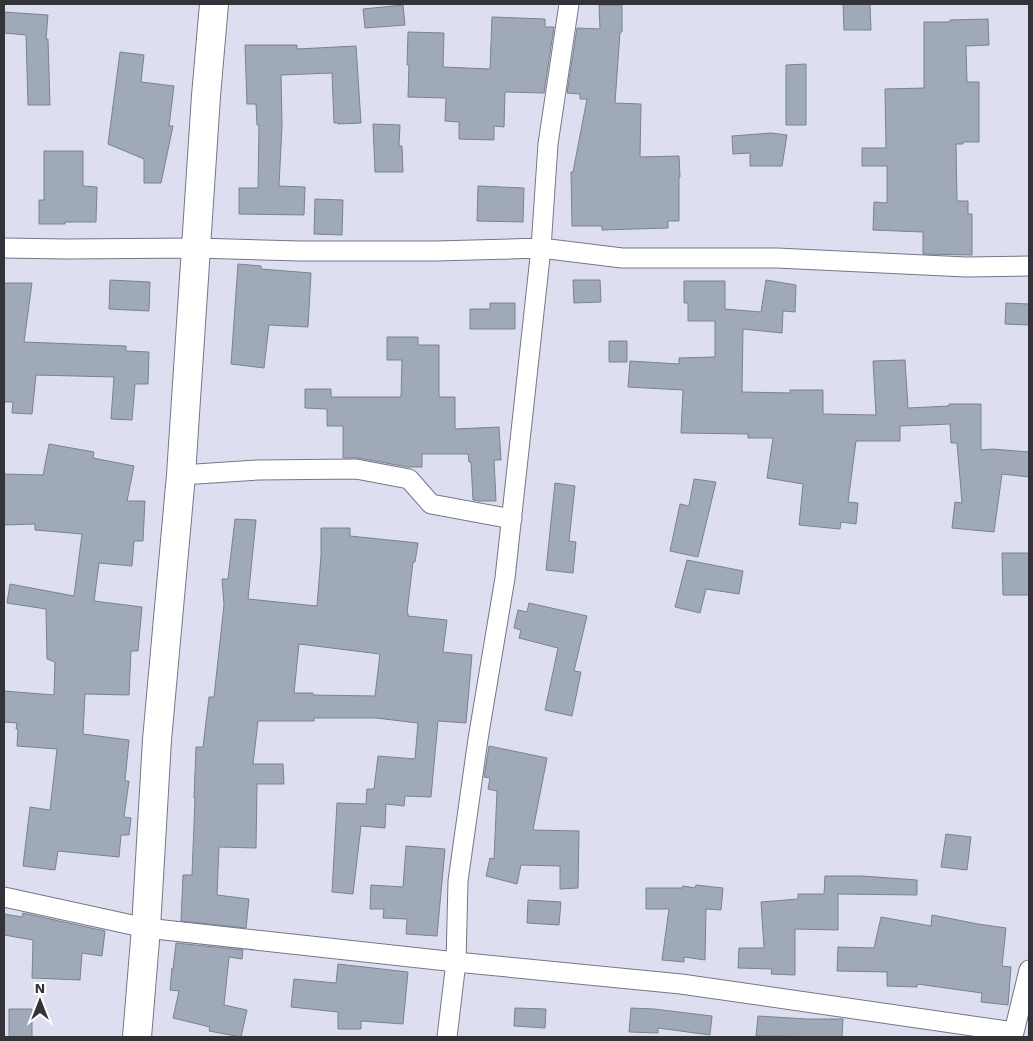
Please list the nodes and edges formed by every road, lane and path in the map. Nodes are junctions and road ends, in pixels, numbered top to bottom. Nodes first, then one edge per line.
1 (214, 4) edge
2 (569, 4) edge
3 (4, 248) edge
4 (196, 248) junction
5 (541, 248) junction
6 (1029, 266) edge
7 (181, 475) junction
8 (512, 519) junction
9 (4, 897) edge
10 (146, 928) junction
11 (456, 962) junction
12 (1029, 970) edge
13 (1014, 1035) edge
14 (137, 1037) edge
15 (447, 1037) edge

1 - 4 main road
2 - 5 street
3 - 4 street
4 - 5 street
4 - 7 main road
5 - 6 street
5 - 8 street
7 - 8 street
7 - 10 main road
8 - 11 street
9 - 10 street
10 - 11 street
10 - 14 main road
11 - 13 street
11 - 15 street
12 - 13 street

